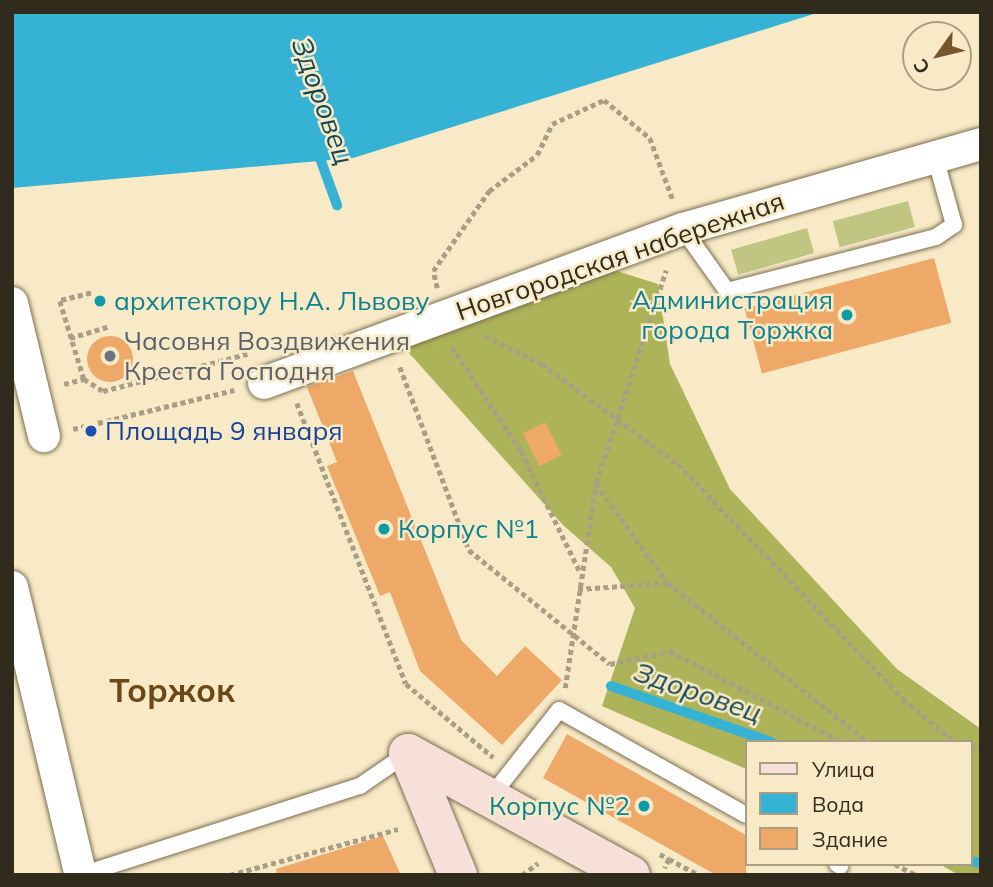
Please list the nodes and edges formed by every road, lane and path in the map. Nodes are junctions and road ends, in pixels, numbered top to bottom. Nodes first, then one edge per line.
1 (981, 144) edge
2 (935, 157) junction
3 (683, 229) junction
4 (664, 276) dead end
5 (91, 293) dead end
6 (12, 303) edge
7 (448, 303) junction
8 (110, 326) dead end
9 (388, 336) junction
10 (70, 338) junction
11 (250, 353) dead end
12 (275, 378) junction
13 (615, 418) junction
14 (44, 436) joint
15 (596, 483) junction
16 (580, 572) junction
17 (668, 583) junction
18 (12, 587) edge
19 (578, 589) junction
20 (572, 637) junction
21 (559, 710) junction
22 (838, 740) edge
23 (865, 740) edge
24 (953, 740) edge
25 (408, 753) junction
26 (500, 785) junction
27 (744, 814) edge
28 (402, 837) dead end
29 (669, 859) junction
30 (639, 861) edge
31 (899, 866) edge
32 (81, 873) edge
33 (230, 875) edge
34 (458, 875) edge
35 (661, 875) edge
36 (699, 875) edge
37 (916, 875) edge

1 - 2 street, Новгородская набережная
2 - 3 street, Новгородская набережная
2 - 3 lane
3 - 7 street, Новгородская набережная
3 - 7 path
4 - 13 path
5 - 10 path
6 - 14 street
7 - 9 street, Новгородская набережная
7 - 13 path
7 - 16 path
8 - 10 path
9 - 12 street, Новгородская набережная
9 - 20 path
10 - 11 path
12 - 14 path
12 - 26 path
13 - 15 path
13 - 24 path
15 - 16 path
15 - 17 path
16 - 19 path
17 - 19 path
17 - 23 path
18 - 32 street
19 - 20 path
20 - 21 path
20 - 22 path
21 - 26 lane
21 - 27 lane
25 - 26 street
25 - 32 lane
25 - 34 street
26 - 30 street
28 - 33 path
29 - 30 path
29 - 35 path
29 - 36 path
31 - 37 path

